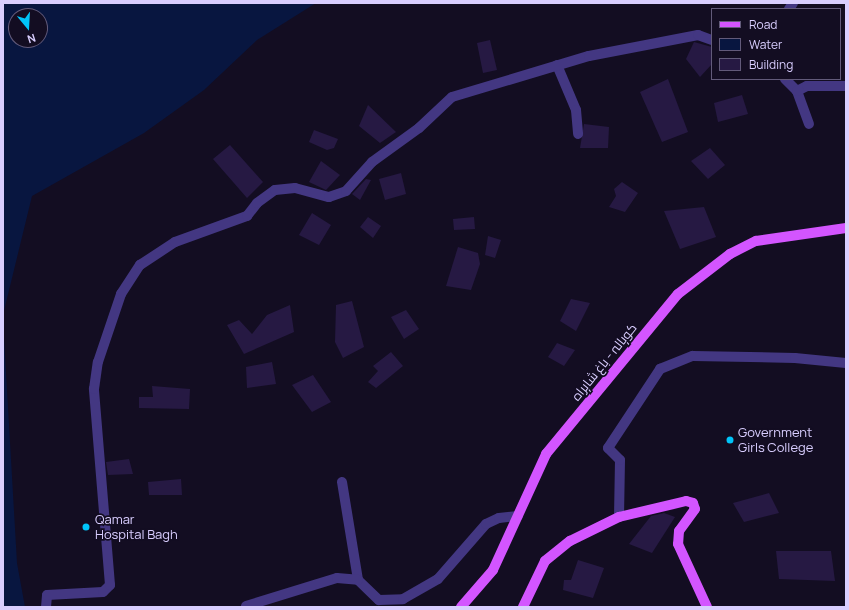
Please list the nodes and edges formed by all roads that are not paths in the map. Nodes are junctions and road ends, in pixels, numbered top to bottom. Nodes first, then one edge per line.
1 (711, 40) edge
2 (557, 65) junction
3 (786, 80) edge
4 (846, 86) edge
5 (797, 91) junction
6 (809, 124) dead end
7 (578, 134) dead end
8 (846, 228) edge
9 (846, 363) edge
10 (342, 482) dead end
11 (518, 516) junction
12 (619, 517) junction
13 (358, 580) junction
14 (246, 606) edge
15 (46, 607) edge
16 (461, 607) edge
17 (522, 607) edge
18 (707, 607) edge

1 - 2 street
2 - 7 street
2 - 15 street
3 - 5 street
4 - 5 street
5 - 6 street
8 - 11 main road, کوہالہ - باغ شاہراہ
9 - 12 street
10 - 13 street
11 - 13 street
11 - 16 main road, کوہالہ - باغ شاہراہ
12 - 17 main road
12 - 18 main road
13 - 14 street

